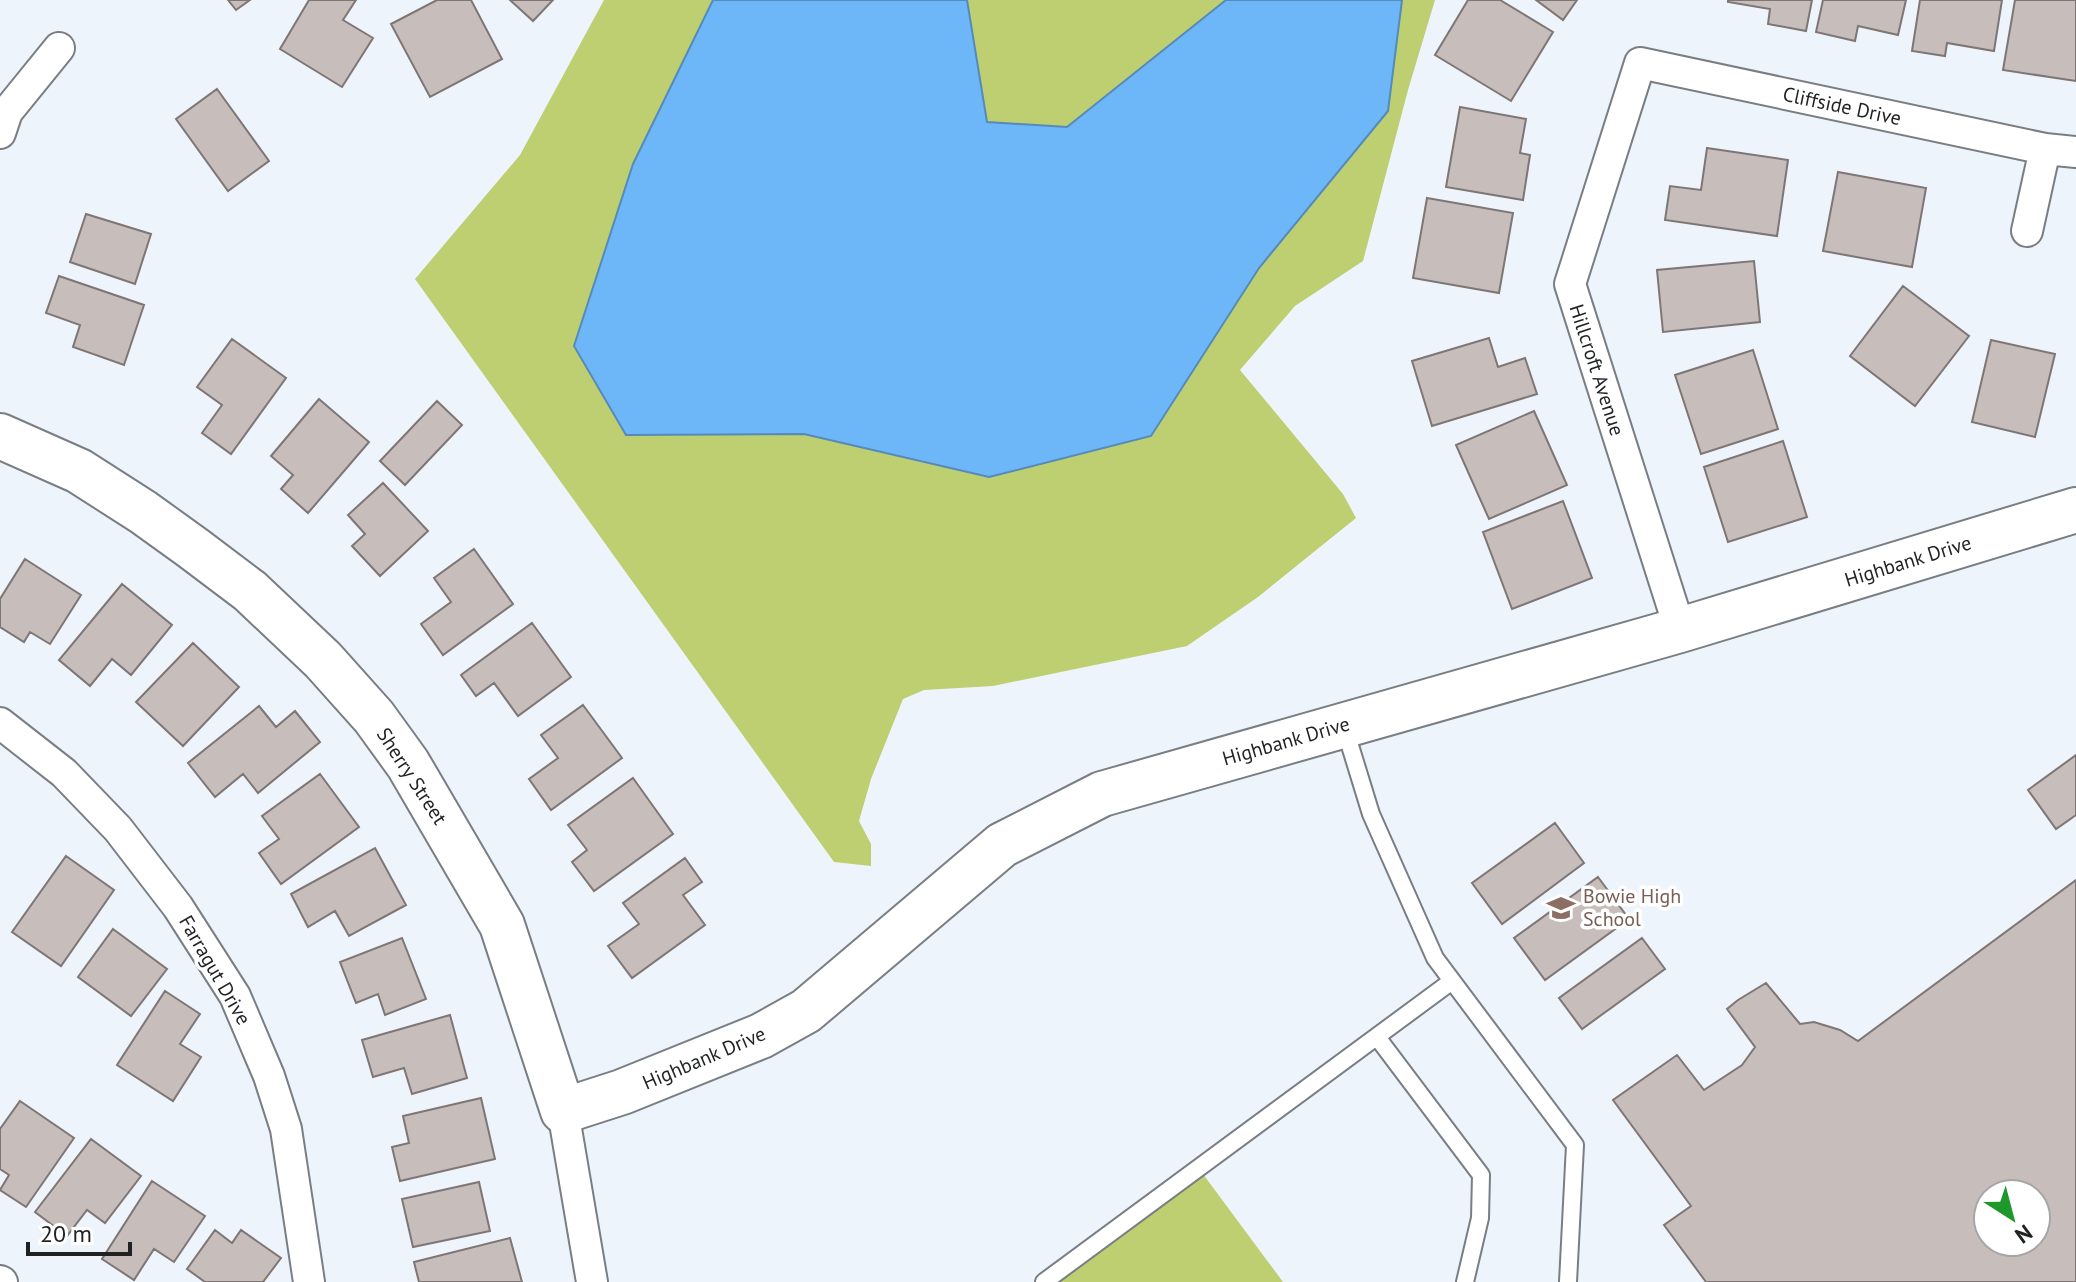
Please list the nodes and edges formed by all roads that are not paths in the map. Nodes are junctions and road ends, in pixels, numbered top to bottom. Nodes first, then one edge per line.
1 (59, 48) dead end
2 (1640, 63) joint
3 (0, 133) edge
4 (2045, 149) junction
5 (2076, 152) edge
6 (2027, 231) dead end
7 (0, 436) edge
8 (2076, 510) edge
9 (1680, 630) junction
10 (0, 723) edge
11 (1344, 725) junction
12 (1452, 981) junction
13 (1377, 1037) junction
14 (563, 1111) junction
15 (309, 1282) edge
16 (592, 1282) edge
17 (1044, 1282) edge
18 (1465, 1282) edge
19 (1568, 1282) edge

1 - 3 street
2 - 4 street, Cliffside Drive
2 - 9 street, Hillcroft Avenue
4 - 5 street, Cliffside Drive
4 - 6 street
7 - 14 street, Sherry Street
8 - 9 street, Highbank Drive
9 - 11 street, Highbank Drive
10 - 15 street, Farragut Drive
11 - 12 lane
11 - 14 street, Highbank Drive
12 - 13 lane
12 - 19 lane
13 - 17 lane
13 - 18 lane
14 - 16 street, Sherry Street

